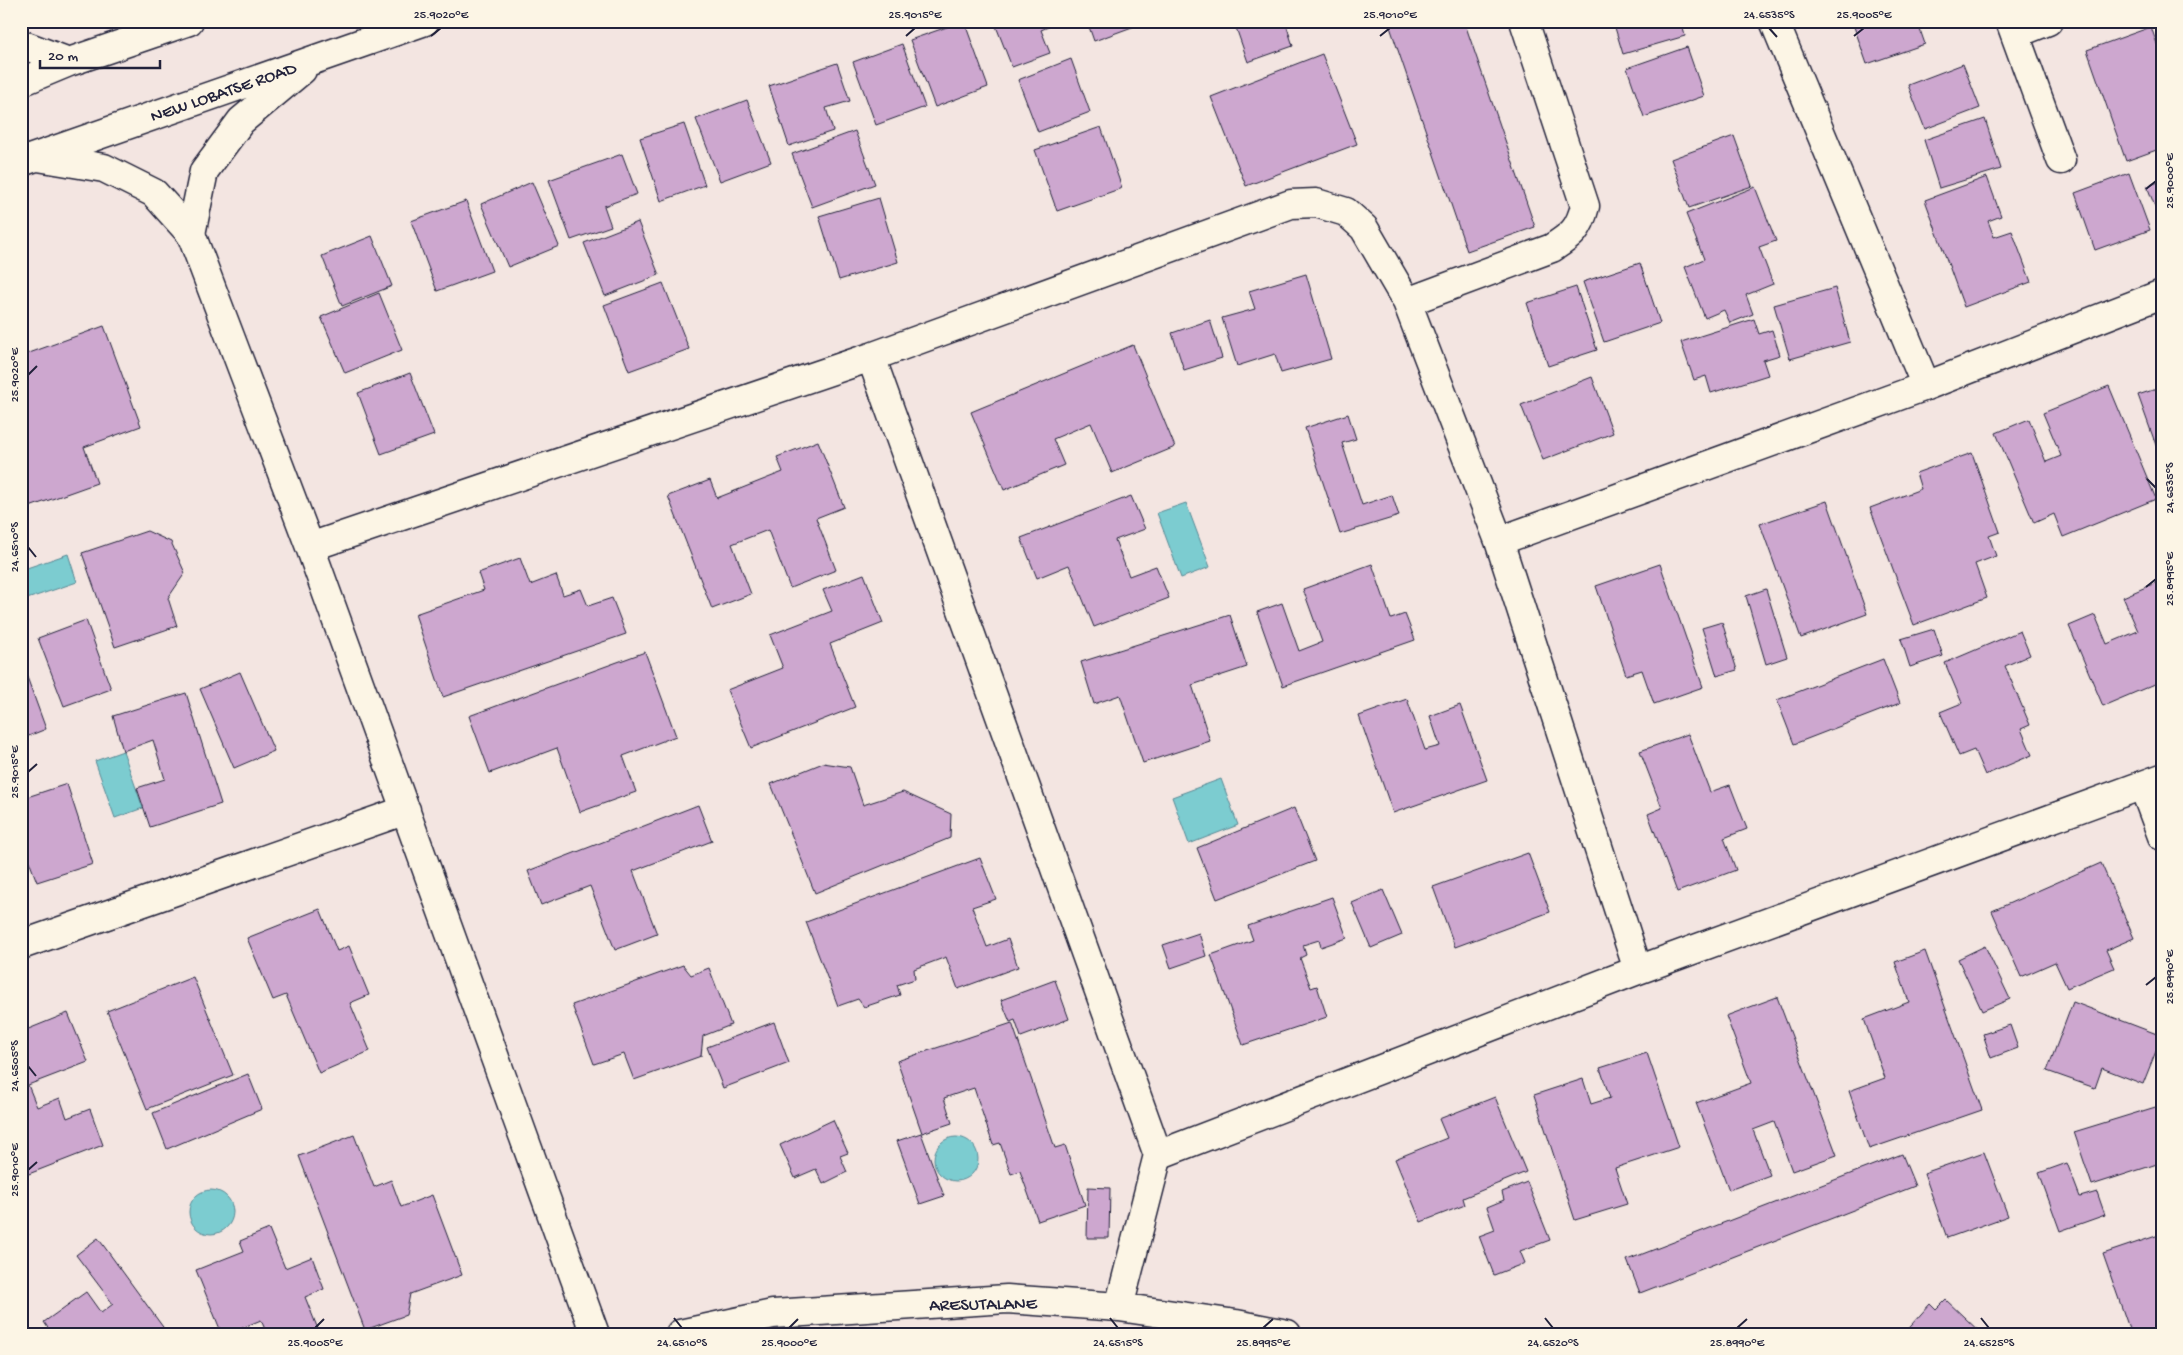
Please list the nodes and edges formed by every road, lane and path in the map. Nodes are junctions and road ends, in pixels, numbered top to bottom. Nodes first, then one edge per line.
1 (188, 21) edge
2 (425, 21) edge
3 (1524, 21) edge
4 (1774, 21) edge
5 (2048, 21) edge
6 (2012, 28) edge
7 (21, 44) edge
8 (316, 59) junction
9 (69, 62) junction
10 (21, 82) edge
11 (28, 159) edge
12 (2061, 160) dead end
13 (191, 234) junction
14 (2162, 294) edge
15 (1407, 302) junction
16 (872, 357) junction
17 (1926, 386) junction
18 (1499, 541) junction
19 (310, 547) junction
20 (2152, 782) edge
21 (406, 810) junction
22 (2162, 836) edge
23 (21, 945) edge
24 (1638, 970) junction
25 (1158, 1154) junction
26 (1119, 1307) junction
27 (594, 1334) edge
28 (680, 1334) edge
29 (1287, 1334) edge

1 - 9 street
2 - 8 street, NEW LOBATSE ROAD
3 - 15 street
4 - 17 street
5 - 6 street
6 - 12 street
7 - 9 street
8 - 11 street, NEW LOBATSE ROAD
8 - 13 street
9 - 10 street
11 - 13 street
13 - 19 street
14 - 17 street
15 - 16 street
15 - 18 street
16 - 19 street
16 - 25 street
17 - 18 street
18 - 24 street
19 - 21 street
20 - 22 street
20 - 24 street
21 - 23 street
21 - 27 street
24 - 25 street
25 - 26 street
26 - 28 street, ARESUTALANE
26 - 29 street, ARESUTALANE

